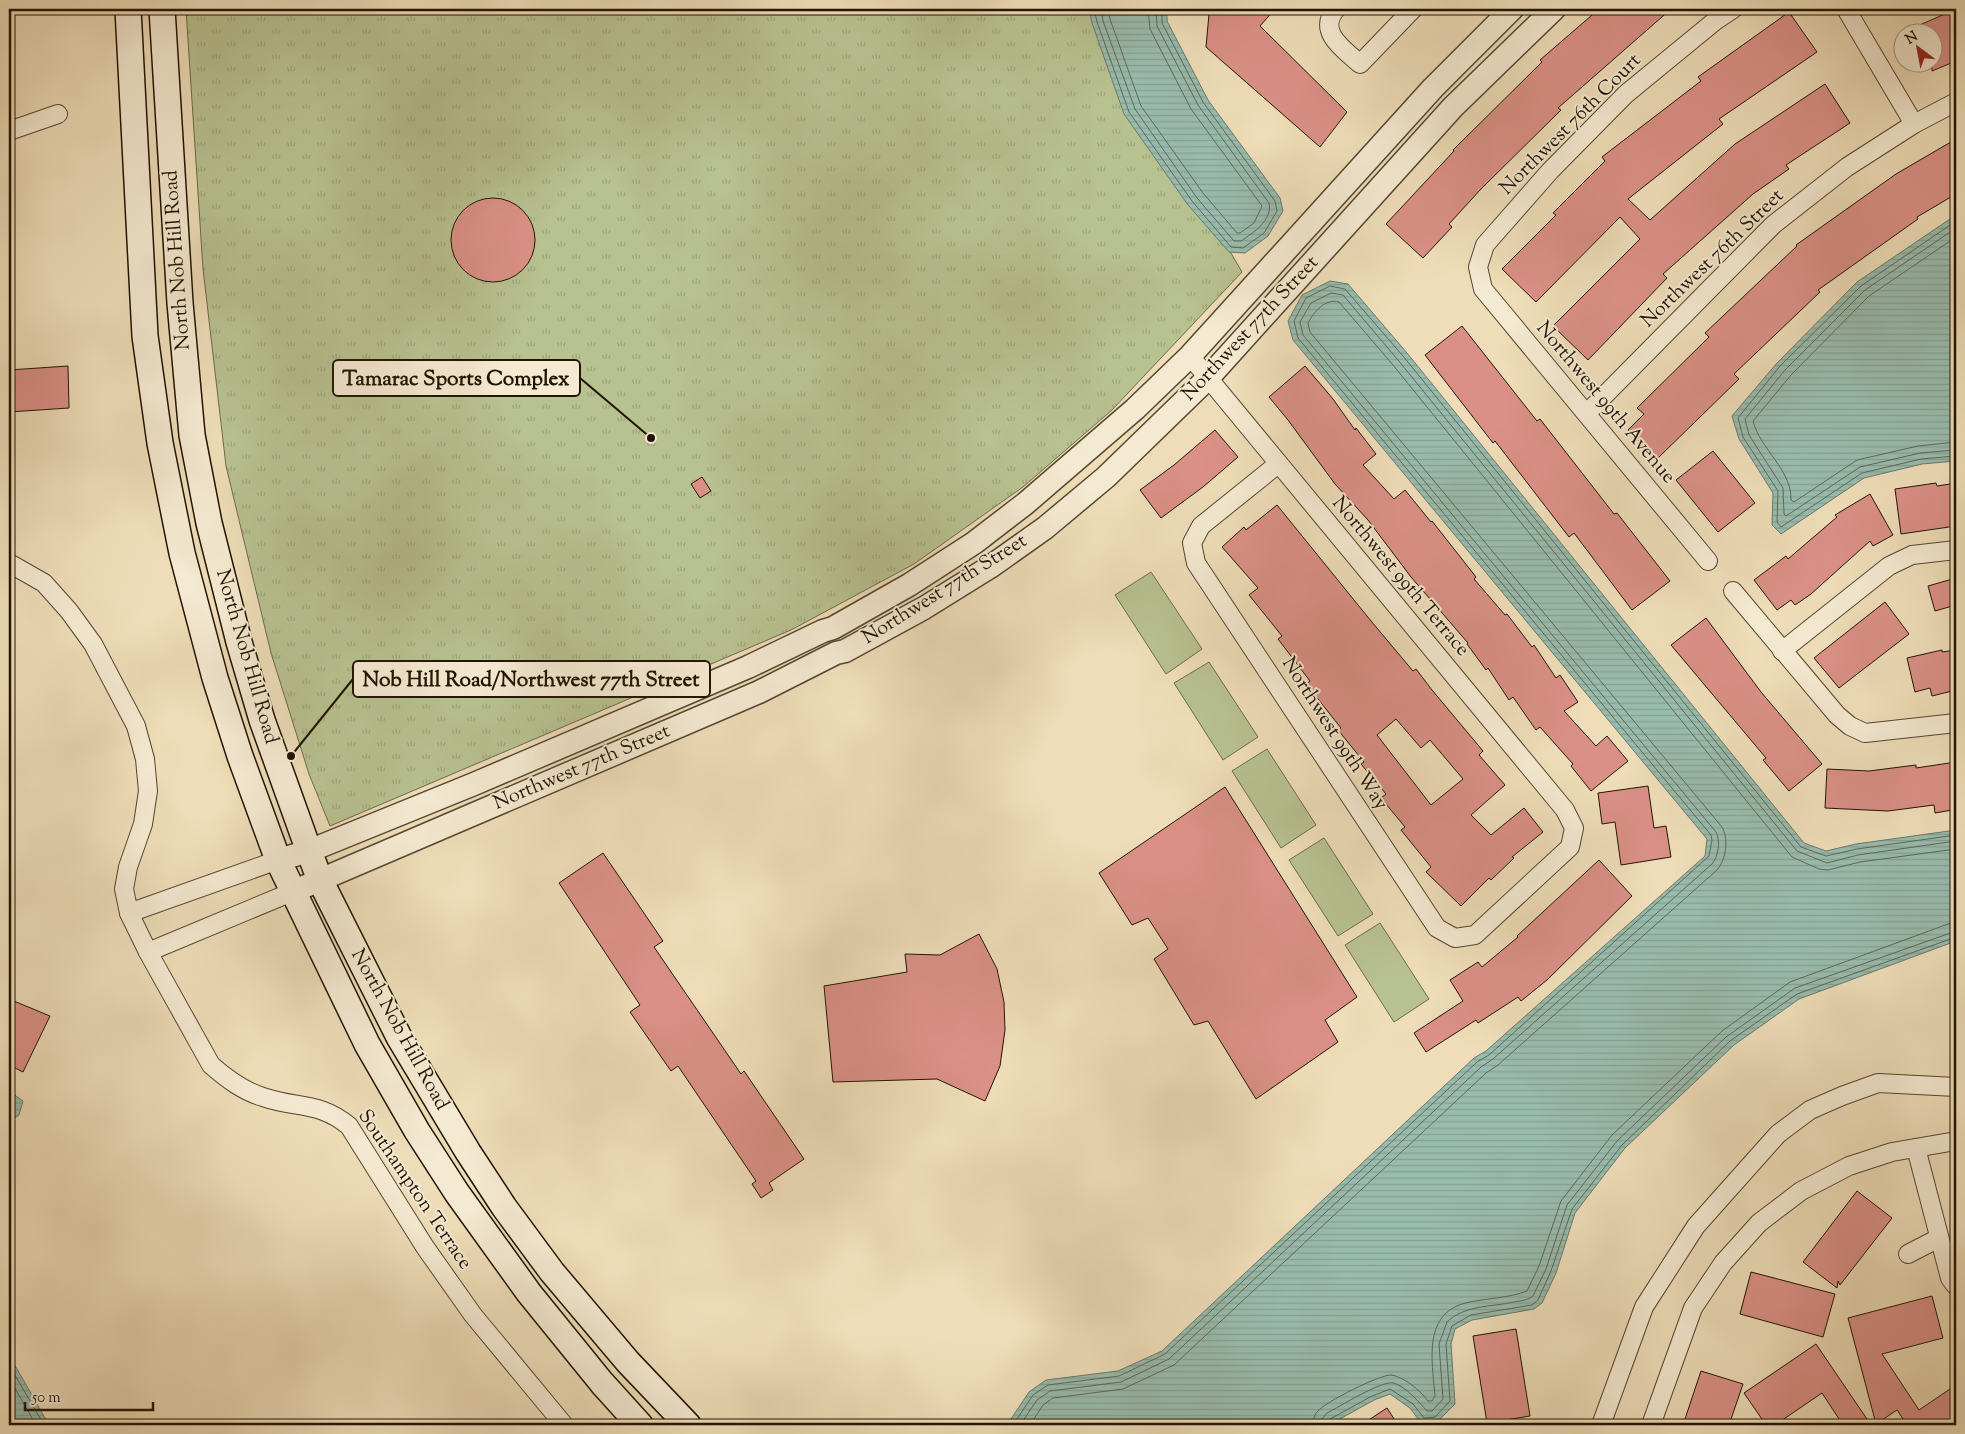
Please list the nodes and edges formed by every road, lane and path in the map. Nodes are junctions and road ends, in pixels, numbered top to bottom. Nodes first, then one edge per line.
1 (128, 9) edge
2 (162, 9) edge
3 (1336, 9) edge
4 (1413, 9) edge
5 (1512, 9) edge
6 (1554, 9) edge
7 (1733, 9) edge
8 (1846, 9) edge
9 (1956, 102) edge
10 (58, 114) dead end
11 (1914, 124) junction
12 (9, 131) edge
13 (1478, 267) joint
14 (1190, 356) junction
15 (1208, 378) junction
16 (1587, 414) junction
17 (1278, 464) junction
18 (1956, 550) edge
19 (1708, 561) dead end
20 (9, 563) edge
21 (1733, 591) dead end
22 (1782, 651) junction
23 (1956, 723) edge
24 (309, 851) junction
25 (278, 860) junction
26 (320, 880) junction
27 (292, 892) junction
28 (129, 913) junction
29 (1455, 938) joint
30 (148, 952) junction
31 (1956, 1087) edge
32 (1956, 1141) edge
33 (1916, 1148) junction
34 (1939, 1238) junction
35 (1908, 1254) dead end
36 (1956, 1286) edge
37 (564, 1425) edge
38 (640, 1425) edge
39 (688, 1425) edge
40 (1601, 1425) edge
41 (1651, 1425) edge

1 - 25 main road, North Nob Hill Road
2 - 24 main road, North Nob Hill Road
3 - 4 street
5 - 14 street, Northwest 77th Street
6 - 15 street, Northwest 77th Street
7 - 13 street, Northwest 76th Court
8 - 11 street
9 - 11 street, Northwest 76th Street
10 - 12 street
11 - 16 street, Northwest 76th Street
13 - 16 street, Northwest 99th Avenue
14 - 15 street, Northwest 99th Terrace
14 - 24 street, Northwest 77th Street
15 - 17 street, Northwest 99th Terrace
15 - 26 street, Northwest 77th Street
16 - 19 street, Northwest 99th Avenue
17 - 29 street, Northwest 99th Way
17 - 29 street, Northwest 99th Terrace
18 - 22 street
20 - 28 street, Southampton Terrace
21 - 22 street
22 - 23 street
24 - 25 street, Northwest 77th Street
24 - 26 main road, North Nob Hill Road
25 - 27 main road, North Nob Hill Road
25 - 28 street, Northwest 77th Street
26 - 27 street, Northwest 77th Street
26 - 39 main road, North Nob Hill Road
27 - 30 street, Northwest 77th Street
27 - 38 main road, North Nob Hill Road
28 - 30 street, Southampton Terrace
30 - 37 street, Southampton Terrace
31 - 40 street
32 - 33 street
33 - 34 street
33 - 41 street
34 - 35 street
34 - 36 street

